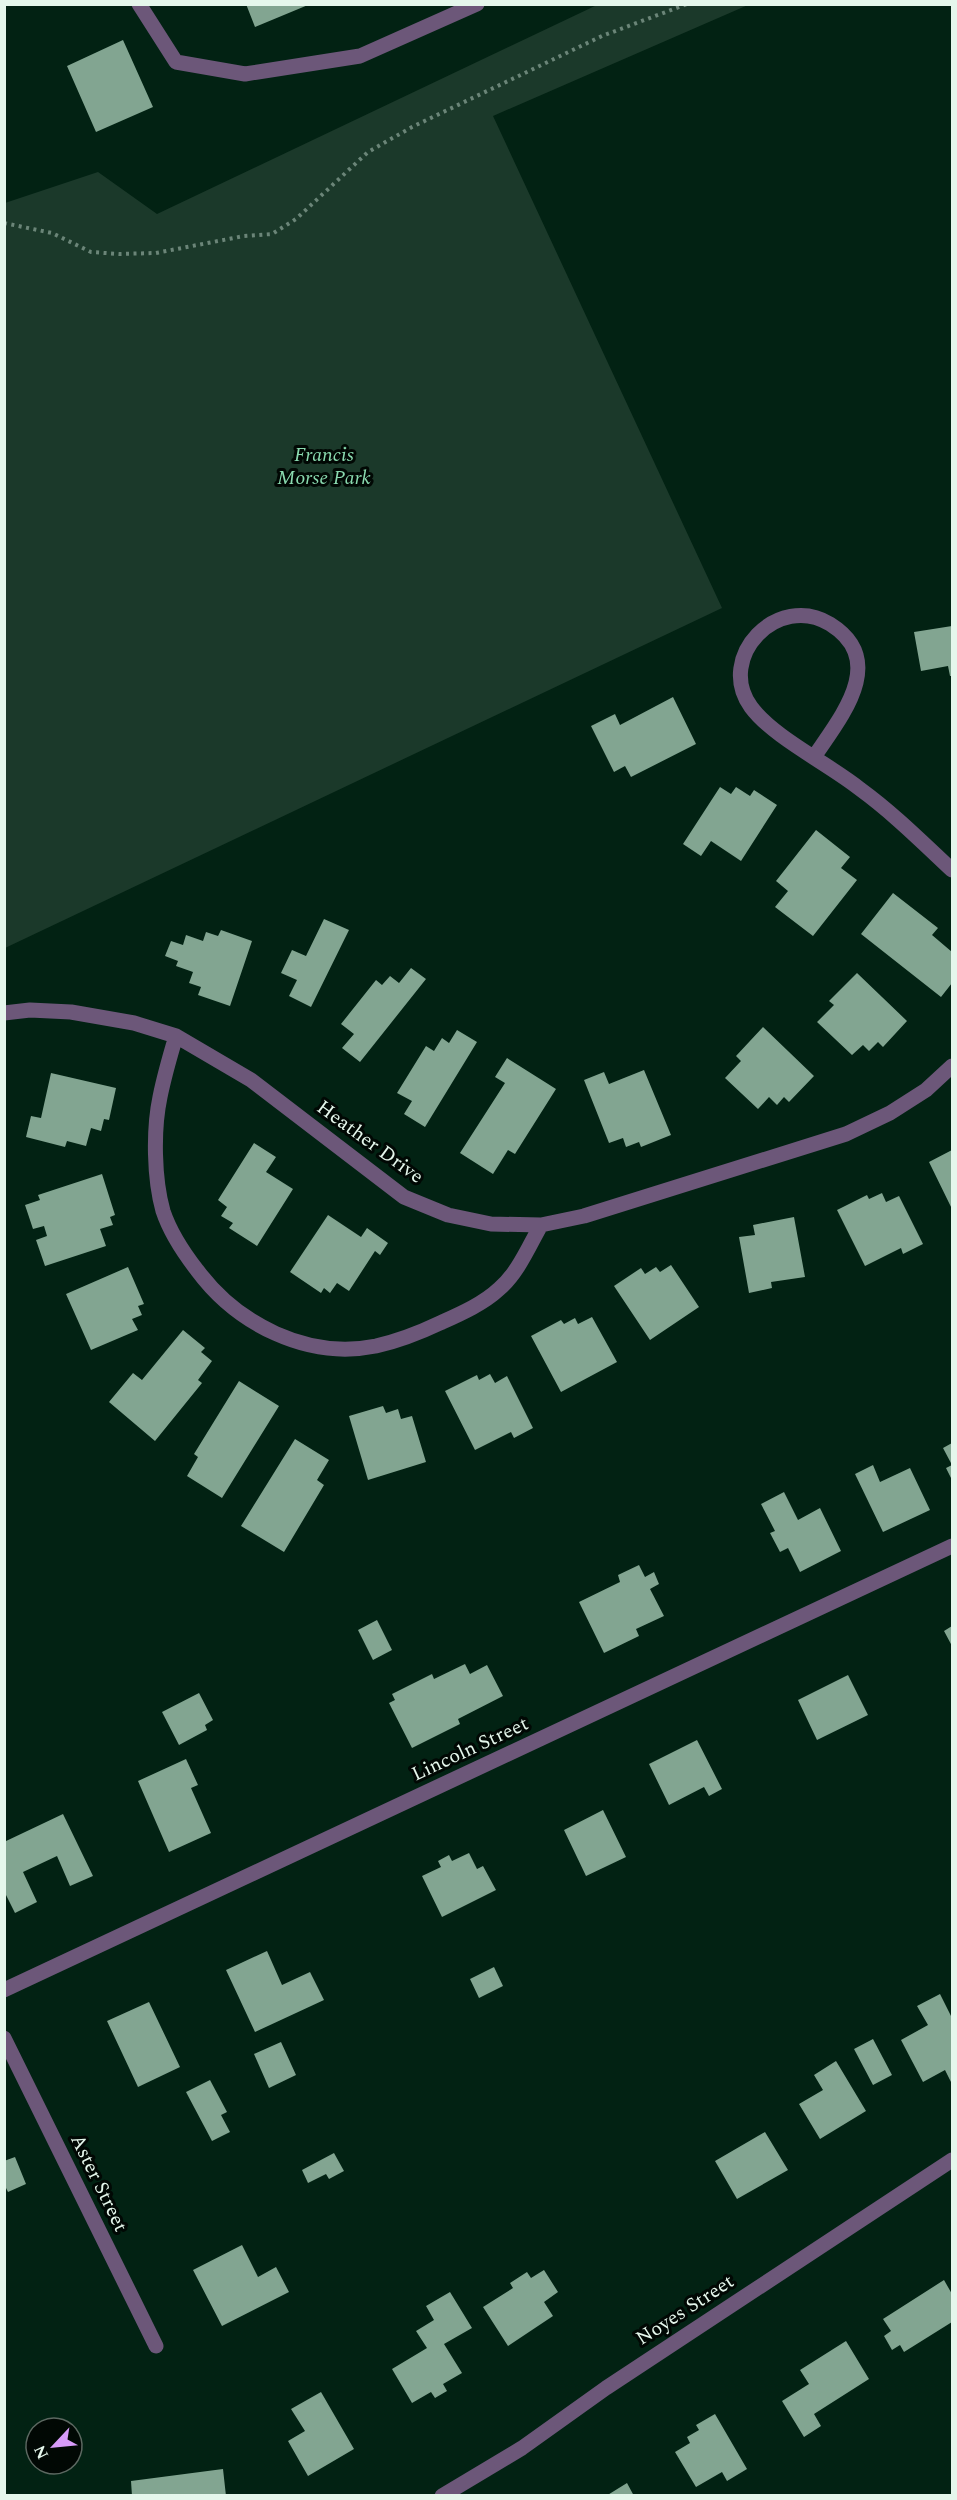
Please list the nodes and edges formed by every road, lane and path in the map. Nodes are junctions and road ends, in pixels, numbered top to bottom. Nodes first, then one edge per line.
1 (139, 4) edge
2 (477, 4) edge
3 (687, 4) edge
4 (4, 223) edge
5 (814, 757) junction
6 (952, 870) edge
7 (4, 1013) edge
8 (176, 1036) junction
9 (952, 1066) edge
10 (542, 1225) junction
11 (952, 1546) edge
12 (4, 1990) edge
13 (4, 2038) edge
14 (952, 2160) edge
15 (156, 2346) dead end
16 (442, 2496) edge

1 - 2 street
3 - 4 path
5 - 5 street
5 - 6 street
7 - 8 street, Heather Drive
8 - 10 street, Heather Drive
8 - 10 street
9 - 10 street, Heather Drive
11 - 12 street, Lincoln Street
13 - 15 street, Aster Street
14 - 16 street, Noyes Street

